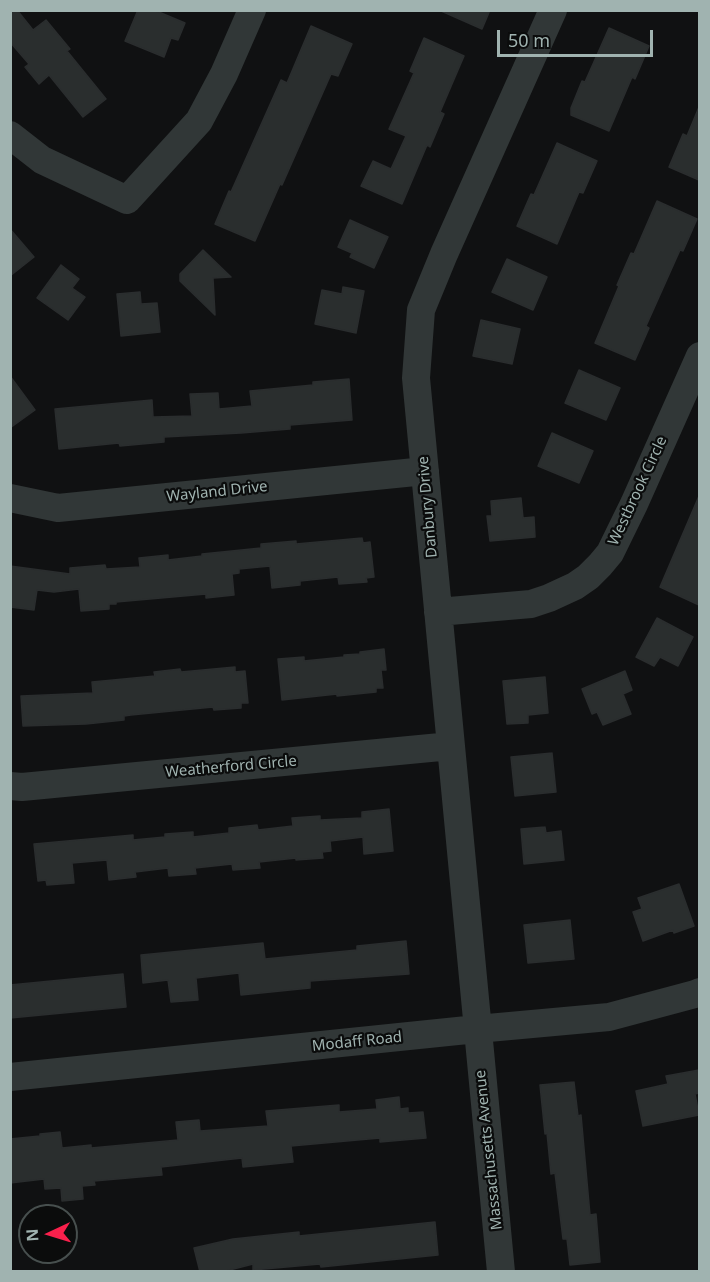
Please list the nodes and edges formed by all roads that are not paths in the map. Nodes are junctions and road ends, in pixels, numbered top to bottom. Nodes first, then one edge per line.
1 (252, 10) edge
2 (553, 10) edge
3 (10, 135) edge
4 (699, 356) edge
5 (425, 471) junction
6 (10, 498) edge
7 (438, 612) junction
8 (451, 746) junction
9 (10, 786) edge
10 (699, 992) edge
11 (477, 1029) junction
12 (10, 1077) edge
13 (501, 1272) edge

1 - 3 street
2 - 5 street, Danbury Drive
4 - 7 street, Westbrook Circle
5 - 6 street, Wayland Drive
5 - 7 street, Danbury Drive
7 - 8 street, Danbury Drive
8 - 9 street, Weatherford Circle
8 - 11 street, Danbury Drive
10 - 11 street, Modaff Road
11 - 12 street, Modaff Road
11 - 13 street, Massachusetts Avenue

